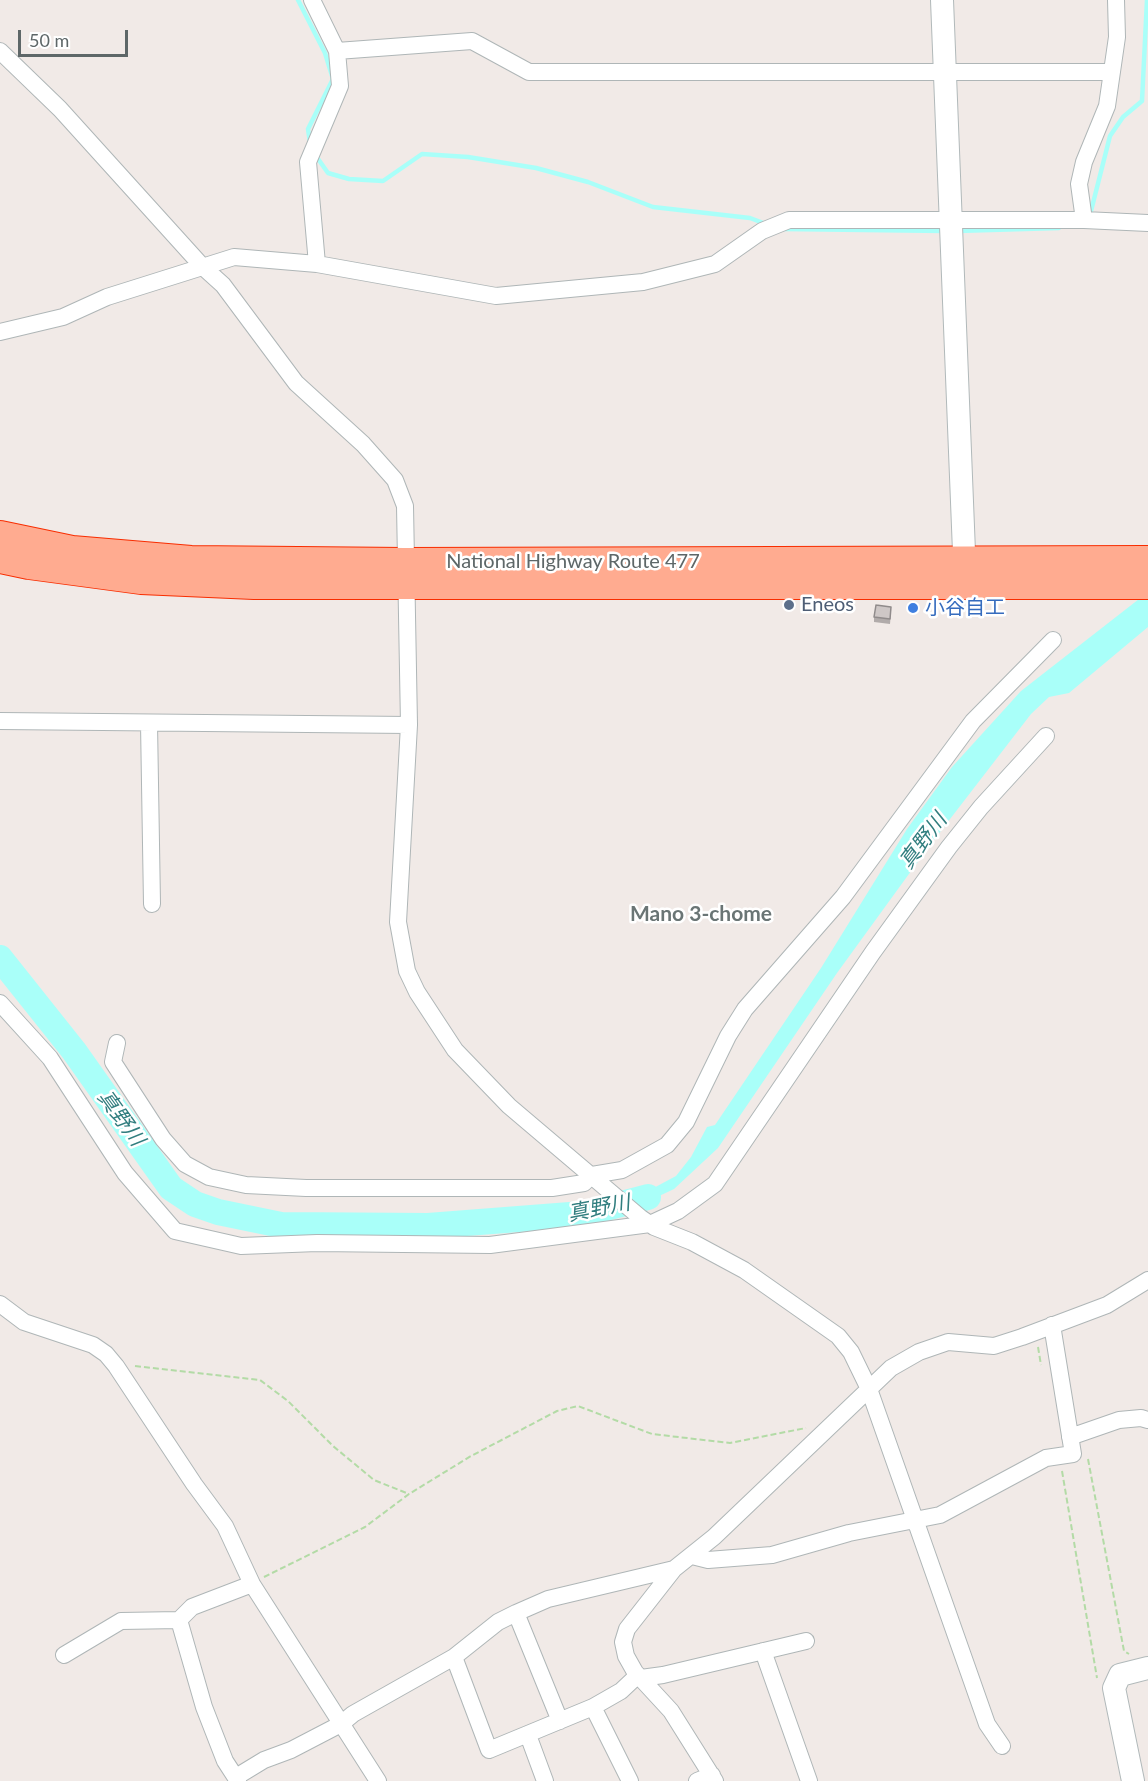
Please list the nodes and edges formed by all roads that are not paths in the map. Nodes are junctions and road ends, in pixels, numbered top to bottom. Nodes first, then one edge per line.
1 (312, 0) edge
2 (942, 0) edge
3 (1116, 0) edge
4 (0, 51) edge
5 (337, 51) junction
6 (945, 72) junction
7 (1112, 72) junction
8 (950, 220) junction
9 (1084, 220) junction
10 (1148, 223) edge
11 (317, 264) junction
12 (202, 266) junction
13 (0, 332) edge
14 (0, 535) edge
15 (0, 559) edge
16 (1148, 560) edge
17 (964, 572) junction
18 (406, 573) junction
19 (1148, 585) edge
20 (1053, 640) dead end
21 (0, 721) edge
22 (149, 723) junction
23 (409, 725) junction
24 (1046, 736) dead end
25 (152, 904) dead end
26 (0, 1002) edge
27 (117, 1042) dead end
28 (597, 1179) junction
29 (646, 1221) junction
30 (1148, 1280) edge
31 (0, 1304) edge
32 (1052, 1325) junction
33 (868, 1389) junction
34 (1148, 1420) edge
35 (1077, 1435) junction
36 (915, 1520) junction
37 (692, 1556) junction
38 (674, 1569) junction
39 (252, 1584) junction
40 (516, 1613) junction
41 (179, 1620) junction
42 (806, 1641) dead end
43 (763, 1651) junction
44 (64, 1655) dead end
45 (454, 1657) junction
46 (1141, 1662) edge
47 (640, 1676) junction
48 (593, 1707) junction
49 (560, 1721) junction
50 (341, 1724) junction
51 (528, 1735) junction
52 (1002, 1746) dead end
53 (237, 1779) edge
54 (708, 1779) edge
55 (378, 1781) edge
56 (545, 1781) edge
57 (630, 1781) edge
58 (809, 1781) edge
59 (1133, 1781) edge

1 - 5 street
2 - 6 street
3 - 7 street
4 - 12 street
5 - 6 street
5 - 11 street
6 - 7 street
6 - 8 street
7 - 9 street
8 - 9 street
8 - 11 street
8 - 17 street
9 - 10 street
11 - 12 street
12 - 13 street
12 - 18 street
14 - 18 highway, National Highway Route 477
15 - 18 highway, National Highway Route 477
16 - 17 highway, National Highway Route 477
17 - 18 highway, National Highway Route 477
17 - 19 highway, National Highway Route 477
18 - 23 street
20 - 28 street
21 - 22 street
22 - 23 street
22 - 25 street
23 - 28 street
24 - 29 street
26 - 29 street
27 - 28 street
28 - 29 street
29 - 33 street
30 - 32 street
31 - 39 street
32 - 33 street
32 - 35 street
33 - 36 street
33 - 37 street
34 - 35 street
35 - 36 street
36 - 37 street
36 - 52 street
37 - 38 street
38 - 40 street
38 - 47 street
39 - 41 street
39 - 50 street
40 - 45 street
40 - 49 street
41 - 44 street
41 - 53 street
42 - 43 street
43 - 47 street
43 - 58 street
45 - 50 street
45 - 51 street
46 - 59 street
47 - 48 street
47 - 54 street
48 - 49 street
48 - 57 street
49 - 51 street
50 - 53 street
50 - 55 street
51 - 56 street

